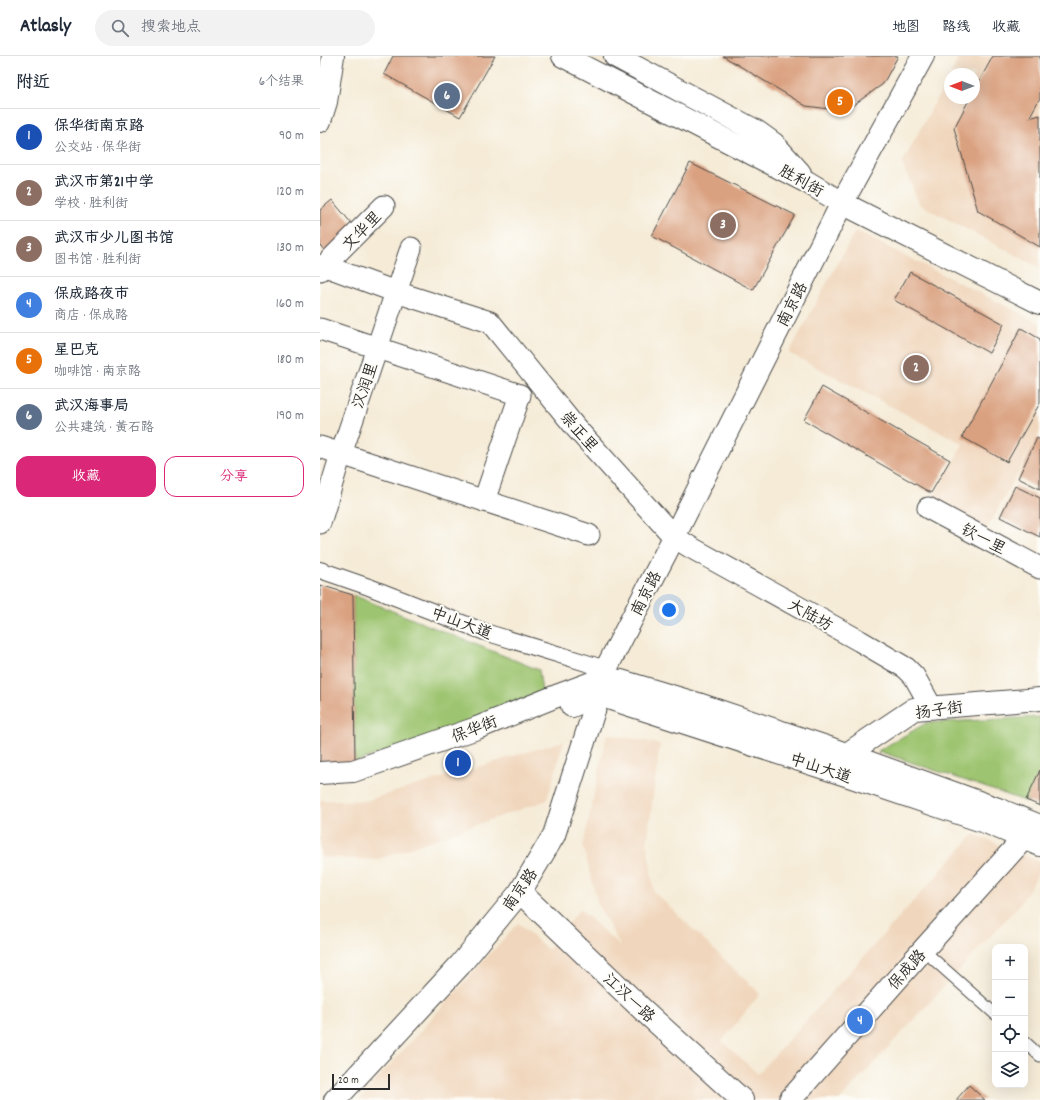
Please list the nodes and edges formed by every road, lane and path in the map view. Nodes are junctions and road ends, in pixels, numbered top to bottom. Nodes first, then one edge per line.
1 (333, 56) edge
2 (563, 56) edge
3 (615, 56) edge
4 (923, 56) edge
5 (320, 121) edge
6 (807, 182) junction
7 (842, 203) junction
8 (384, 206) dead end
9 (411, 248) dead end
10 (323, 268) edge
11 (396, 292) junction
12 (1040, 303) edge
13 (320, 329) edge
14 (377, 348) junction
15 (320, 446) edge
16 (341, 454) junction
17 (484, 501) junction
18 (928, 508) dead end
19 (320, 523) edge
20 (589, 535) dead end
21 (674, 537) junction
22 (1040, 568) edge
23 (320, 570) edge
24 (602, 681) junction
25 (1040, 699) edge
26 (932, 708) junction
27 (846, 764) junction
28 (320, 773) edge
29 (320, 787) edge
30 (1035, 837) edge
31 (520, 892) junction
32 (923, 950) junction
33 (992, 1011) edge
34 (1028, 1045) edge
35 (1040, 1056) edge
36 (336, 1100) edge
37 (742, 1100) edge
38 (790, 1100) edge

1 - 5 street
2 - 6 street, 胜利街
3 - 6 street
4 - 7 street, 南京路
6 - 7 street, 胜利街
7 - 12 street, 胜利街
7 - 21 street, 南京路
8 - 10 street, 文华里
9 - 11 street, 汉润里
10 - 11 street
11 - 14 street, 汉润里
11 - 21 street, 崇正里
13 - 14 street
14 - 16 street, 汉润里
14 - 17 street
15 - 16 street
16 - 17 street
16 - 19 street, 汉润里
17 - 20 street
18 - 22 street, 钦一里
21 - 24 street, 南京路
21 - 26 street, 大陆坊
23 - 24 street, 中山大道
24 - 27 street, 中山大道
24 - 28 street, 保华街
24 - 29 street, 保华街
24 - 31 street, 南京路
25 - 26 street, 扬子街
26 - 27 street, 扬子街
27 - 30 street, 中山大道
30 - 32 street, 保成路
31 - 36 street, 南京路
31 - 37 street, 江汉一路
32 - 33 lane
32 - 38 street, 保成路
34 - 35 lane

